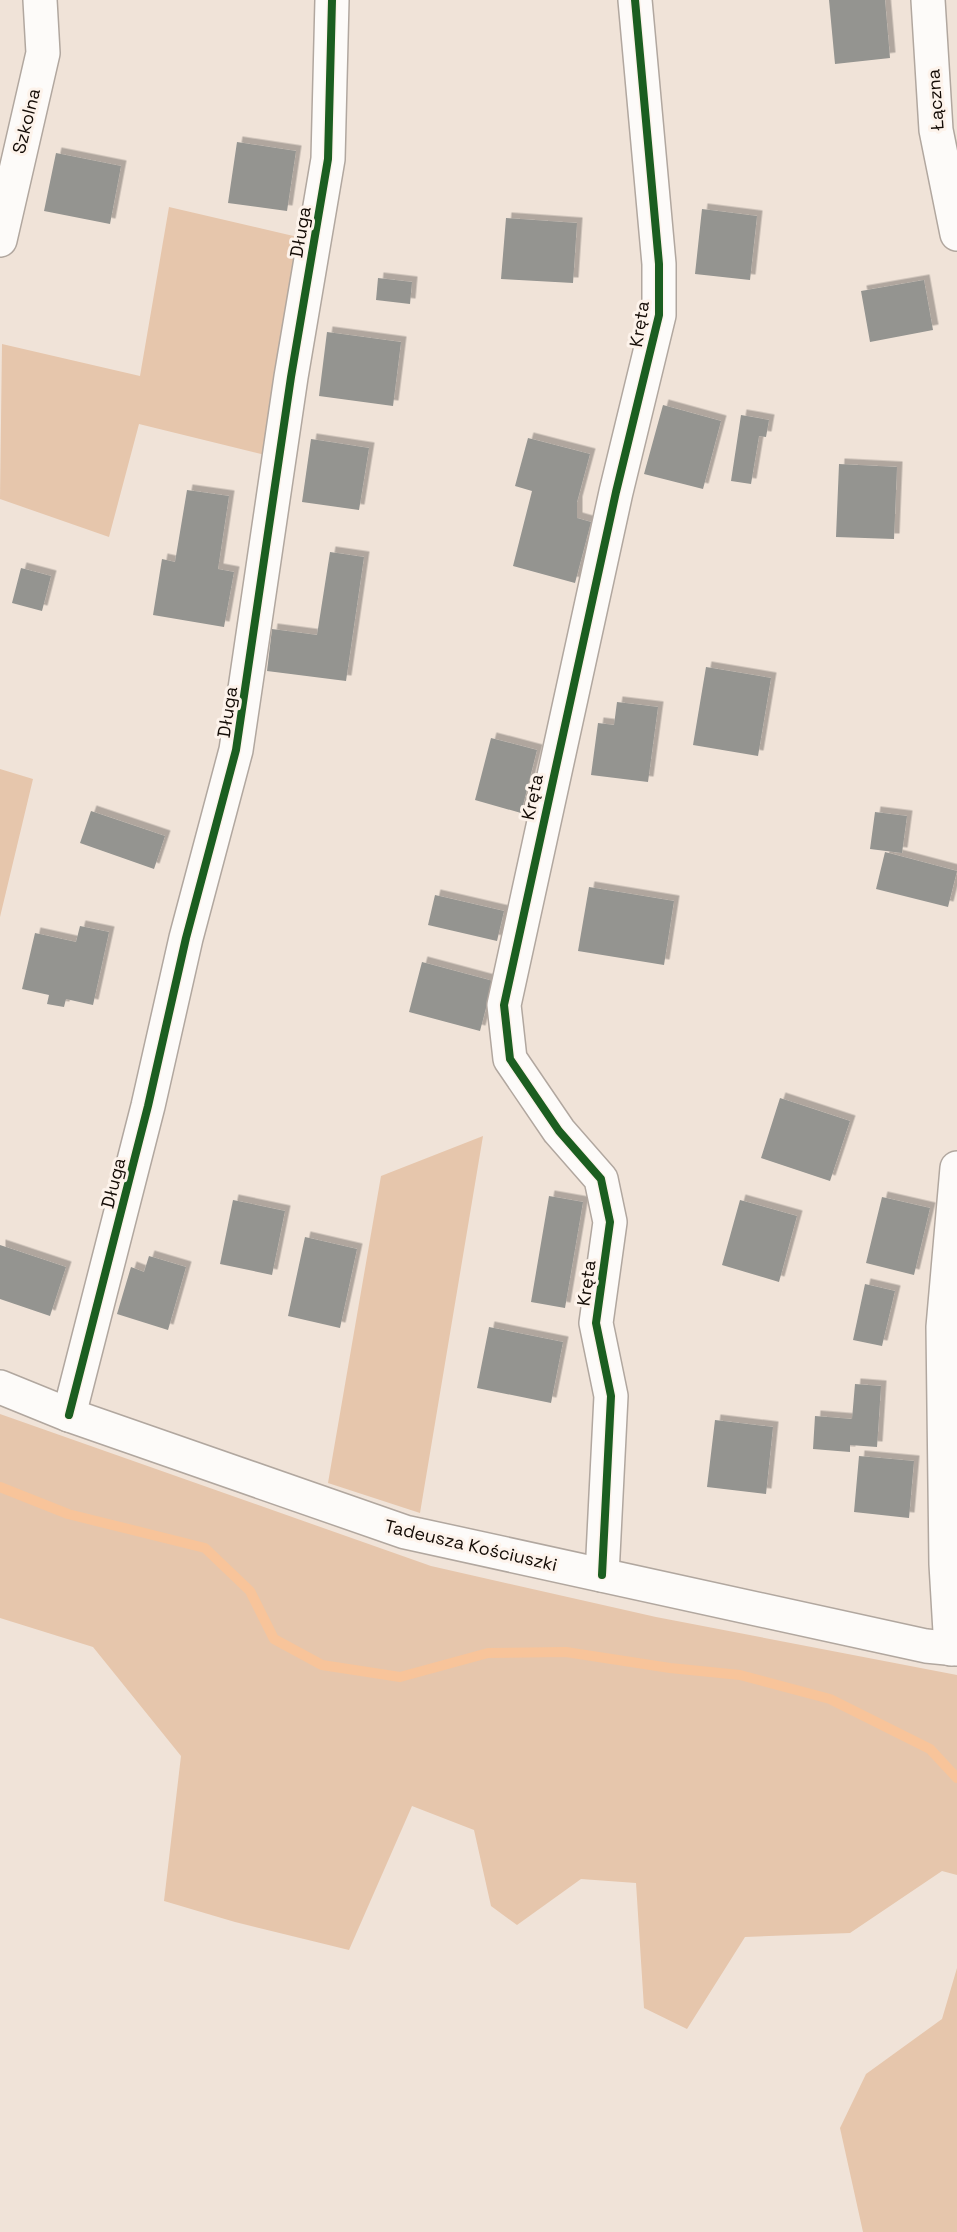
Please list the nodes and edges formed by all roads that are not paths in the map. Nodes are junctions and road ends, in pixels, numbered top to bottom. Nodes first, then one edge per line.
1 (40, 0) edge
2 (332, 0) edge
3 (635, 0) edge
4 (928, 0) edge
5 (957, 234) edge
6 (0, 240) edge
7 (957, 1168) edge
8 (0, 1387) edge
9 (69, 1415) junction
10 (602, 1575) junction
11 (954, 1649) edge

1 - 6 street, Szkolna
2 - 9 street, Długa
3 - 10 street, Kręta
4 - 5 street, Łączna
7 - 11 street
8 - 9 street, Tadeusza Kościuszki
9 - 10 street, Tadeusza Kościuszki
10 - 11 street, Tadeusza Kościuszki

